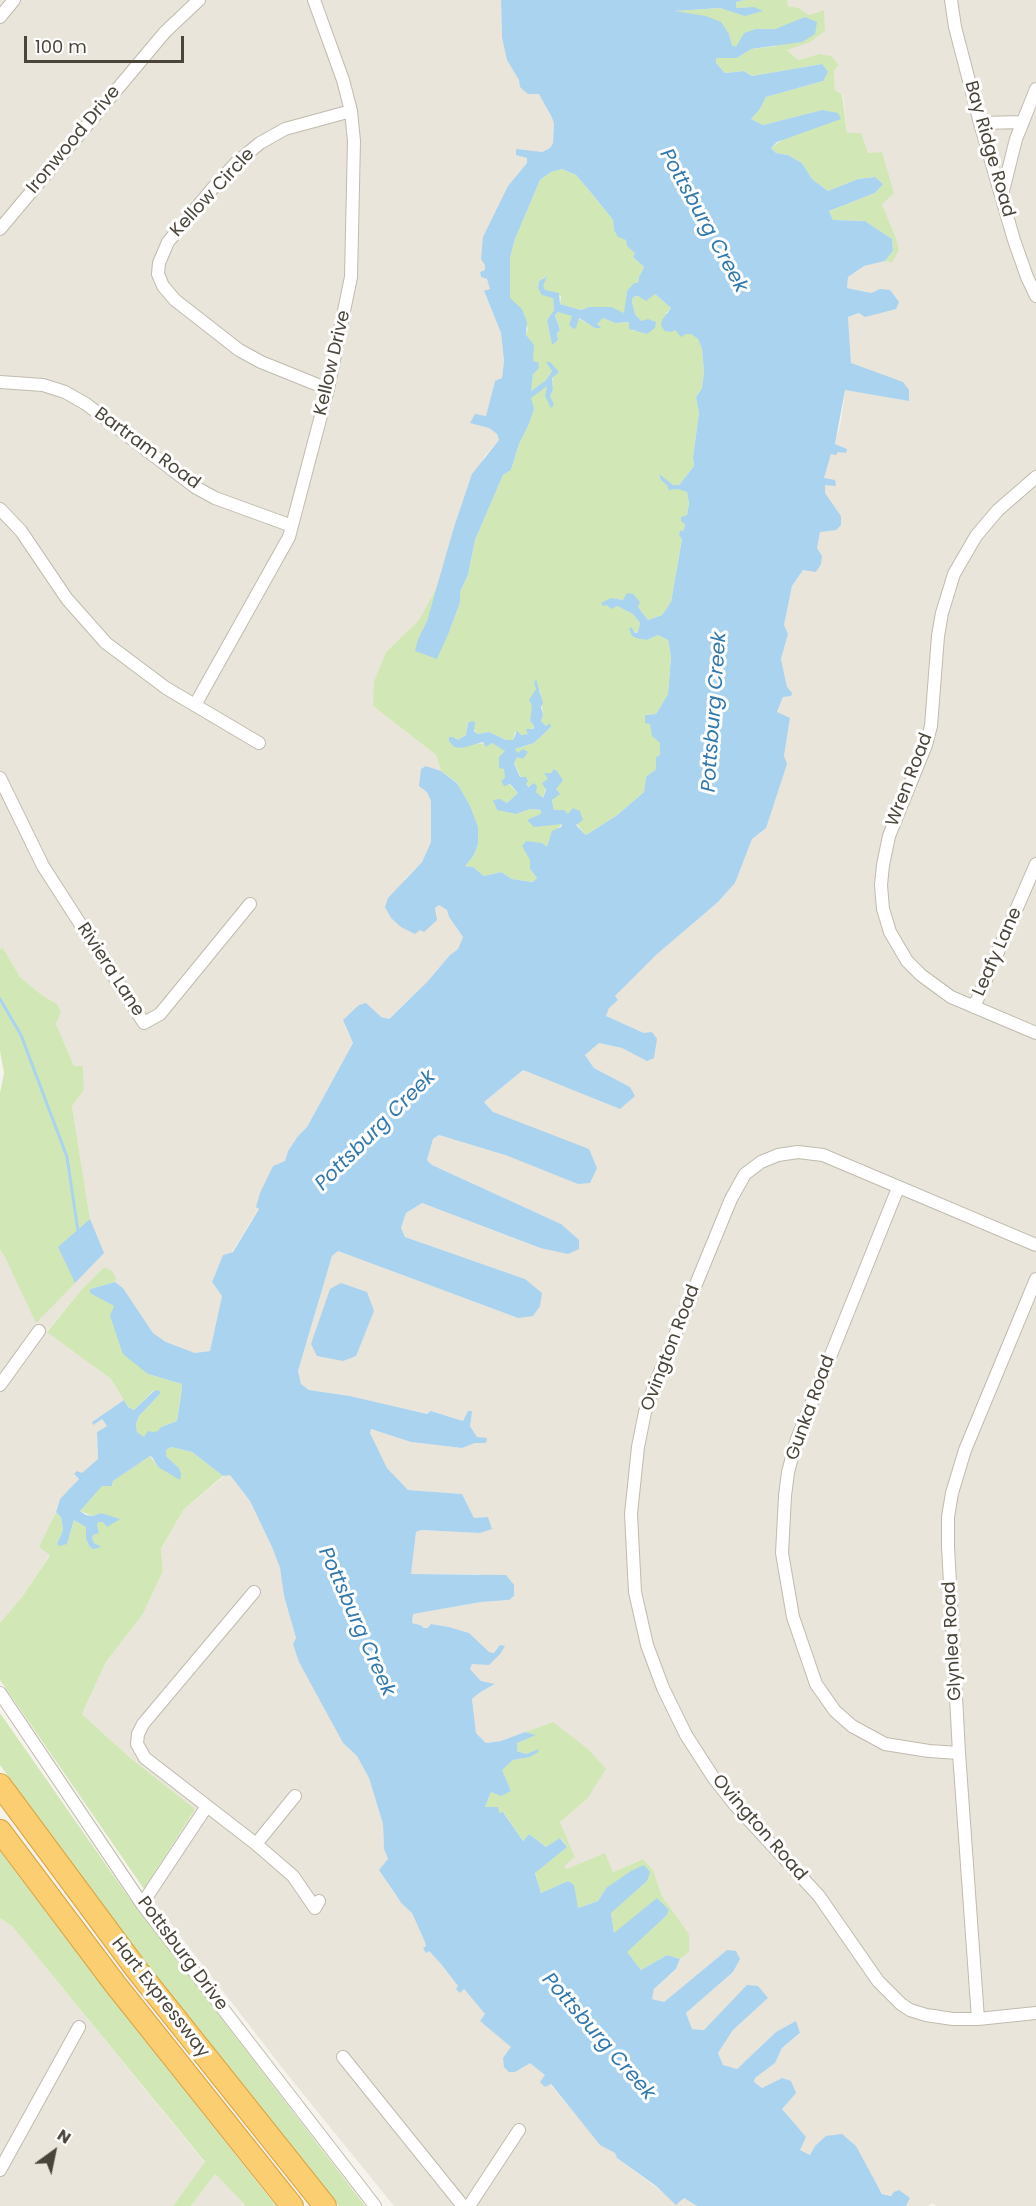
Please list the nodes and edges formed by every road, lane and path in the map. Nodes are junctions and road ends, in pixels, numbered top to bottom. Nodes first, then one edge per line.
1 (14, 0) edge
2 (199, 0) edge
3 (314, 0) edge
4 (951, 0) edge
5 (0, 17) edge
6 (1036, 89) edge
7 (351, 111) junction
8 (1023, 122) junction
9 (980, 123) junction
10 (1002, 195) junction
11 (0, 229) edge
12 (1036, 296) edge
13 (0, 382) edge
14 (328, 388) junction
15 (1036, 477) edge
16 (0, 509) edge
17 (292, 526) junction
18 (195, 705) junction
19 (259, 743) dead end
20 (0, 778) edge
21 (1036, 864) edge
22 (250, 904) dead end
23 (974, 1006) junction
24 (1036, 1033) edge
25 (898, 1188) junction
26 (1036, 1245) edge
27 (1036, 1279) edge
28 (39, 1331) dead end
29 (0, 1385) edge
30 (254, 1592) dead end
31 (0, 1694) edge
32 (959, 1753) junction
33 (0, 1785) edge
34 (295, 1796) dead end
35 (207, 1806) junction
36 (0, 1831) edge
37 (256, 1844) junction
38 (319, 1901) dead end
39 (142, 1904) junction
40 (1036, 2013) edge
41 (978, 2019) junction
42 (79, 2027) dead end
43 (343, 2057) dead end
44 (519, 2130) dead end
45 (0, 2170) edge
46 (292, 2206) edge
47 (325, 2206) edge
48 (375, 2206) edge
49 (463, 2206) edge
50 (470, 2206) edge

1 - 5 street
2 - 11 street, Ironwood Drive
3 - 7 street, Kellow Drive
4 - 9 street, Bay Ridge Road
6 - 8 street
7 - 14 street, Kellow Drive
7 - 14 street, Kellow Circle
8 - 9 street
8 - 10 street
9 - 10 street, Bay Ridge Road
10 - 12 street, Bay Ridge Road
13 - 17 street, Bartram Road
14 - 17 street, Kellow Drive
15 - 23 street, Wren Road
16 - 18 street
17 - 18 street, Kellow Drive
18 - 19 street
20 - 22 street, Riviera Lane
21 - 23 street, Leafy Lane
23 - 24 street, Wren Road
25 - 26 street, Ovington Road
25 - 32 street, Gunka Road
25 - 41 street, Ovington Road
27 - 32 street, Glynlea Road
28 - 29 street
30 - 35 street
31 - 39 street, Pottsburg Drive
32 - 41 street, Glynlea Road
33 - 47 highway, Hart Expressway
34 - 37 street
35 - 37 street
35 - 39 street
36 - 46 highway, Hart Expressway
37 - 38 street
39 - 48 street, Pottsburg Drive
40 - 41 street, Ovington Road
42 - 45 street
43 - 49 street
44 - 50 street

